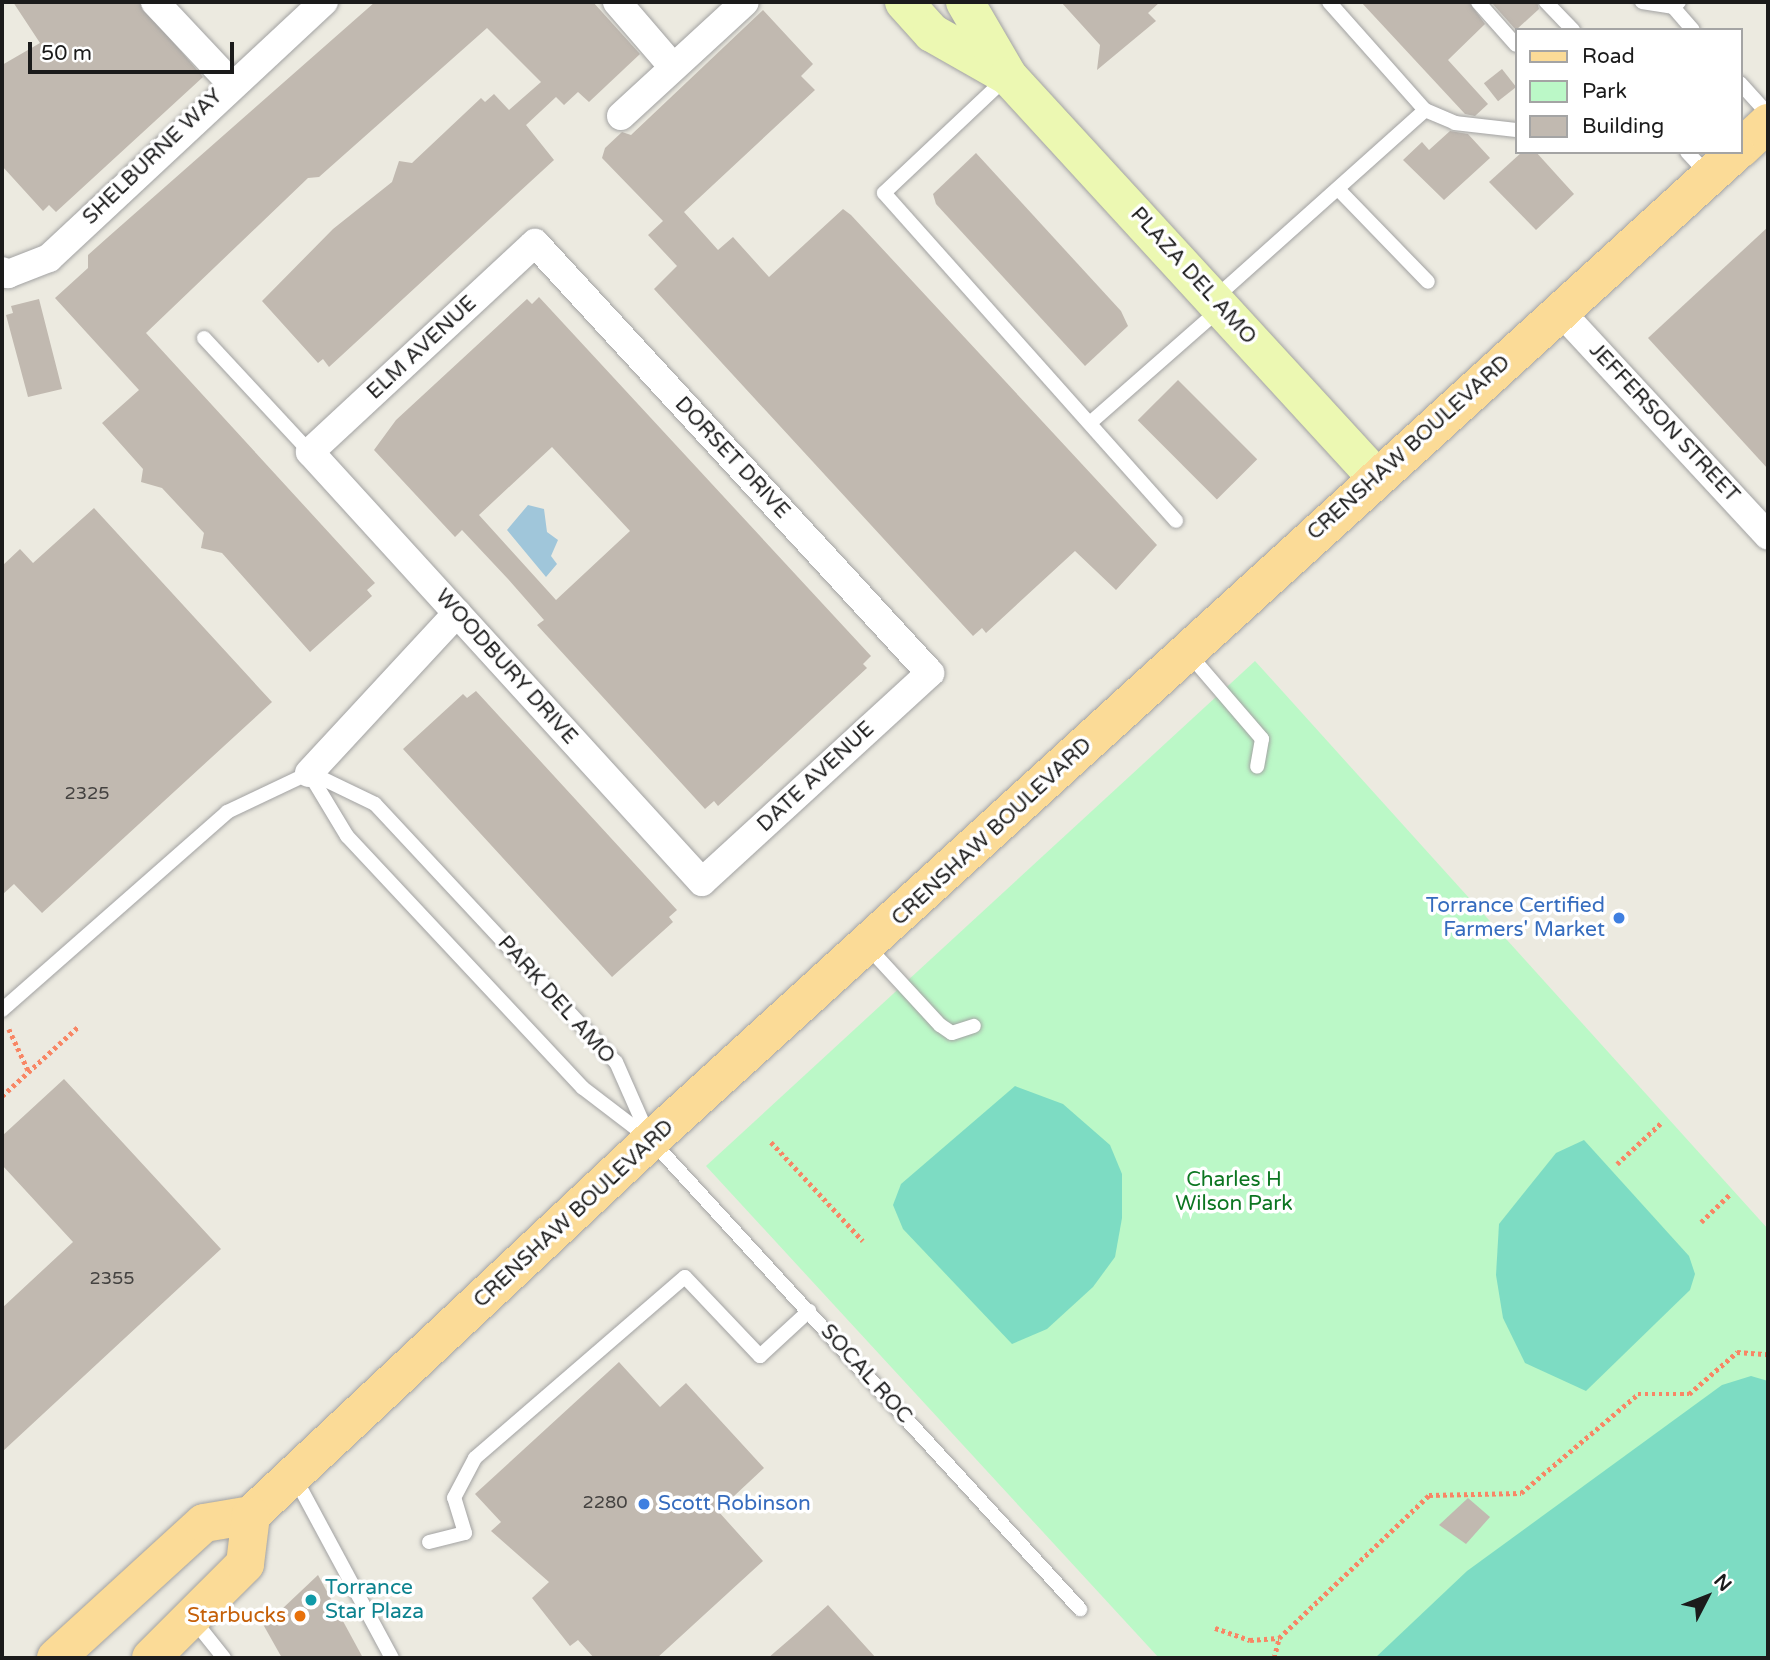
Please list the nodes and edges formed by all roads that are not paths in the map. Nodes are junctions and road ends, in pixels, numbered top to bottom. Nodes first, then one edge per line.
1 (155, 2) edge
2 (324, 2) edge
3 (617, 2) edge
4 (746, 2) edge
5 (904, 2) edge
6 (965, 2) edge
7 (1329, 2) edge
8 (1478, 2) edge
9 (1546, 2) edge
10 (1642, 2) edge
11 (1676, 5) edge
12 (1571, 28) edge
13 (1692, 28) edge
14 (1514, 43) edge
15 (673, 66) junction
16 (1008, 76) junction
17 (231, 83) junction
18 (1742, 85) edge
19 (1425, 110) junction
20 (1768, 114) edge
21 (621, 116) dead end
22 (1768, 123) edge
23 (1514, 130) edge
24 (1742, 147) edge
25 (1711, 160) edge
26 (1338, 189) junction
27 (535, 243) joint
28 (5, 273) edge
29 (1429, 282) dead end
30 (1218, 303) junction
31 (1560, 311) junction
32 (204, 338) dead end
33 (1090, 423) junction
34 (310, 452) junction
35 (1376, 477) junction
36 (1176, 521) dead end
37 (1768, 536) edge
38 (457, 613) junction
39 (1187, 651) junction
40 (930, 673) joint
41 (1257, 767) dead end
42 (309, 773) junction
43 (702, 882) joint
44 (868, 947) junction
45 (4, 1017) edge
46 (974, 1026) dead end
47 (651, 1140) junction
48 (809, 1311) junction
49 (293, 1475) junction
50 (251, 1515) junction
51 (429, 1542) dead end
52 (1080, 1608) dead end
53 (192, 1618) junction
54 (56, 1658) edge
55 (151, 1658) edge
56 (224, 1658) edge
57 (393, 1658) edge

1 - 17 street
2 - 17 street, SHELBURNE WAY
3 - 15 street
4 - 15 street
5 - 16 main road, PLAZA DEL AMO
6 - 16 main road, PLAZA DEL AMO
7 - 19 lane
8 - 14 lane
9 - 12 lane
10 - 11 lane
11 - 13 lane
15 - 21 street
16 - 30 main road, PLAZA DEL AMO
16 - 33 lane
17 - 28 street, SHELBURNE WAY
18 - 20 lane
19 - 23 lane
19 - 26 lane
22 - 24 main road
25 - 31 main road, CRENSHAW BOULEVARD
26 - 29 lane
26 - 30 lane
27 - 34 street, ELM AVENUE
27 - 40 street, DORSET DRIVE
30 - 33 lane
30 - 35 main road, PLAZA DEL AMO
31 - 35 main road, CRENSHAW BOULEVARD
31 - 37 street, JEFFERSON STREET
32 - 34 lane
33 - 36 lane
34 - 38 street, WOODBURY DRIVE
35 - 39 main road, CRENSHAW BOULEVARD
38 - 42 street
38 - 43 street, WOODBURY DRIVE
39 - 41 lane
39 - 44 main road, CRENSHAW BOULEVARD
40 - 43 street, DATE AVENUE
42 - 45 lane
42 - 47 lane, PARK DEL AMO
42 - 47 lane, PARK DEL AMO
44 - 46 lane
44 - 47 main road, CRENSHAW BOULEVARD
47 - 48 lane, SOCAL ROC
47 - 49 main road, CRENSHAW BOULEVARD
48 - 51 lane
48 - 52 lane, SOCAL ROC
49 - 50 main road, CRENSHAW BOULEVARD
49 - 57 lane
50 - 53 main road
50 - 54 main road
53 - 55 main road
53 - 56 lane

